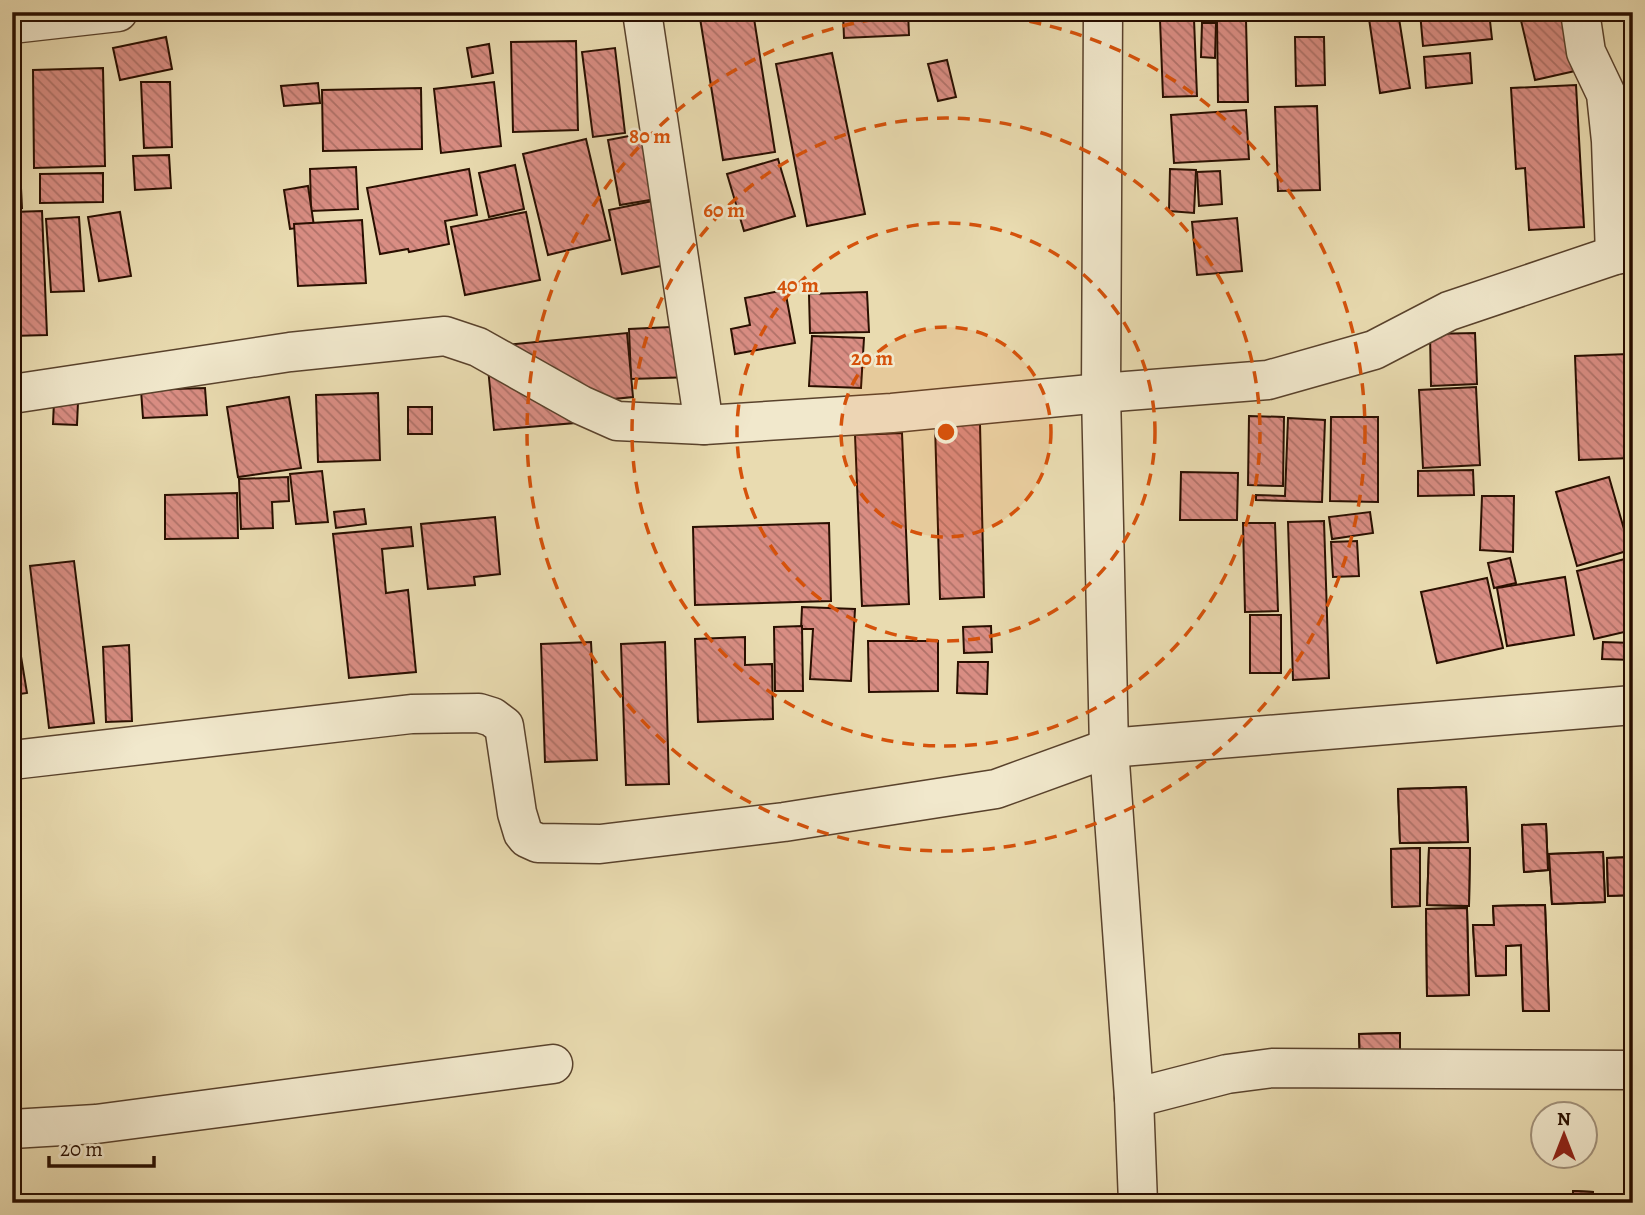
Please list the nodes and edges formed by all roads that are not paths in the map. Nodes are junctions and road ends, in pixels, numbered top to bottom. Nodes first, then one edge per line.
1 (118, 12) edge
2 (642, 12) edge
3 (1103, 12) edge
4 (1580, 12) edge
5 (12, 24) edge
6 (1624, 254) edge
7 (1101, 393) junction
8 (12, 394) edge
9 (704, 425) junction
10 (1633, 705) edge
11 (1109, 748) junction
12 (12, 760) edge
13 (553, 1064) dead end
14 (1633, 1070) edge
15 (1133, 1098) junction
16 (12, 1129) edge
17 (1138, 1203) edge

1 - 5 street
2 - 9 street
3 - 7 street
4 - 6 street
6 - 7 street
7 - 9 street
7 - 11 street
8 - 9 street
10 - 11 street
11 - 12 street
11 - 15 street
13 - 16 street
14 - 15 street
15 - 17 street

